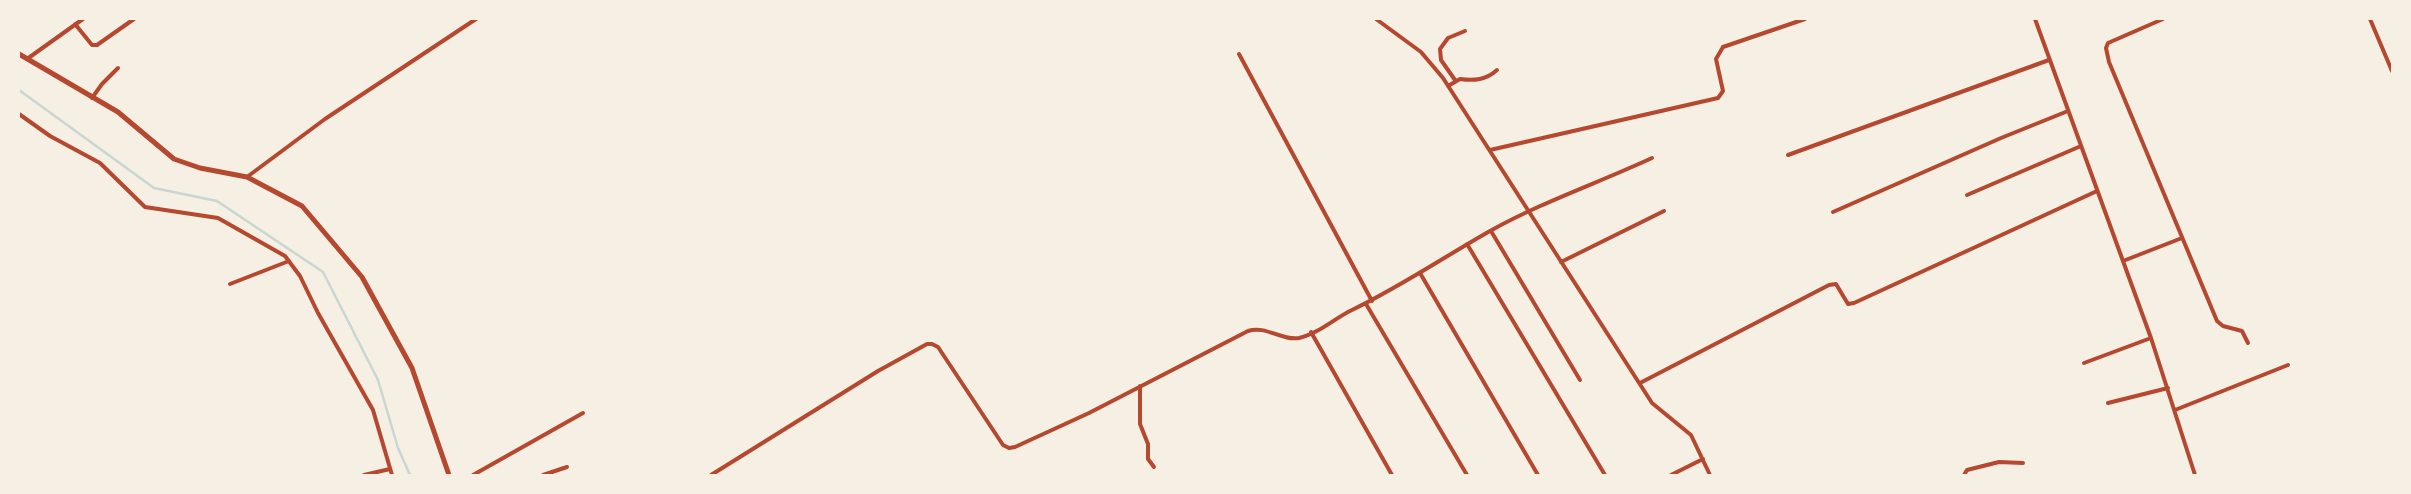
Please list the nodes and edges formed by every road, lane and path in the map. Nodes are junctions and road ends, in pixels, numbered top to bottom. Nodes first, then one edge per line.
1 (83, 19) edge
2 (134, 19) edge
3 (476, 19) edge
4 (1376, 19) edge
5 (1390, 19) edge
6 (1805, 19) edge
7 (2035, 19) edge
8 (2163, 19) edge
9 (2370, 19) edge
10 (75, 24) junction
11 (1386, 25) junction
12 (1465, 31) dead end
13 (19, 54) edge
14 (1240, 54) dead end
15 (27, 58) junction
16 (2049, 60) junction
17 (118, 68) dead end
18 (1497, 70) dead end
19 (2392, 71) edge
20 (1455, 80) junction
21 (1448, 86) junction
22 (92, 98) junction
23 (2068, 111) junction
24 (19, 114) edge
25 (2080, 146) junction
26 (1490, 150) junction
27 (1788, 155) dead end
28 (1652, 158) dead end
29 (247, 177) junction
30 (2097, 191) junction
31 (1966, 195) dead end
32 (1528, 211) junction
33 (1664, 211) dead end
34 (1833, 212) dead end
35 (1491, 231) junction
36 (2182, 238) junction
37 (1468, 244) junction
38 (289, 261) junction
39 (2123, 261) junction
40 (1561, 262) junction
41 (1420, 273) junction
42 (230, 284) dead end
43 (1372, 302) junction
44 (1366, 304) junction
45 (1311, 332) junction
46 (2151, 338) junction
47 (2248, 343) dead end
48 (2084, 363) dead end
49 (2288, 366) dead end
50 (1580, 380) dead end
51 (1640, 383) junction
52 (1140, 386) junction
53 (2168, 388) junction
54 (2108, 403) dead end
55 (2175, 410) junction
56 (583, 413) dead end
57 (1704, 458) junction
58 (2023, 463) dead end
59 (567, 467) dead end
60 (1154, 467) dead end
61 (390, 469) junction
62 (364, 475) edge
63 (392, 475) edge
64 (449, 475) edge
65 (472, 475) edge
66 (543, 475) edge
67 (711, 475) edge
68 (1392, 475) edge
69 (1467, 475) edge
70 (1538, 475) edge
71 (1605, 475) edge
72 (1671, 475) edge
73 (1710, 475) edge
74 (1964, 475) edge
75 (2195, 475) edge

1 - 10 street
2 - 10 street
3 - 29 street
4 - 11 street
5 - 11 street
6 - 26 street
7 - 16 street
8 - 36 street
9 - 19 street
10 - 15 street
11 - 21 street
12 - 20 street
13 - 15 street
14 - 43 street
15 - 22 street
16 - 23 street
16 - 27 street
17 - 22 street
18 - 20 street
20 - 21 street
21 - 26 street
22 - 29 street
23 - 25 street
23 - 34 street
24 - 38 street
25 - 30 street
25 - 31 street
26 - 32 street
28 - 32 street
29 - 64 street
30 - 39 street
30 - 51 street
32 - 35 street
32 - 40 street
33 - 40 street
35 - 37 street
35 - 50 street
36 - 39 street
36 - 47 street
37 - 41 street
37 - 71 street
38 - 42 street
38 - 61 street
39 - 46 street
40 - 51 street
41 - 43 street
41 - 70 street
43 - 44 street
44 - 45 street
44 - 69 street
45 - 52 street
45 - 68 street
46 - 48 street
46 - 53 street
49 - 55 street
51 - 57 street
52 - 60 street
52 - 67 street
53 - 54 street
53 - 55 street
55 - 75 street
56 - 65 street
57 - 72 street
57 - 73 street
58 - 74 street
59 - 66 street
61 - 62 street
61 - 63 street

